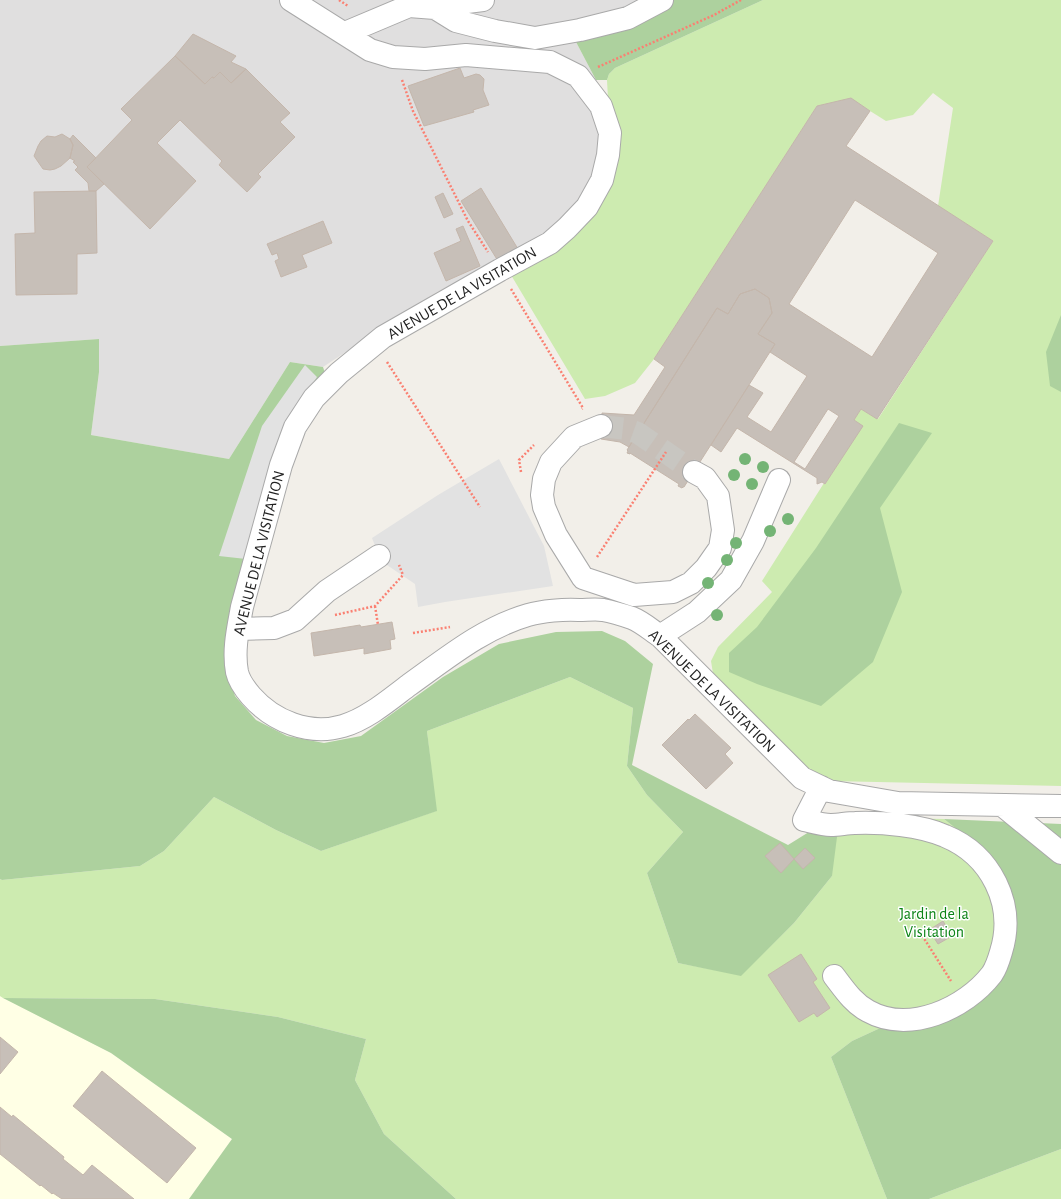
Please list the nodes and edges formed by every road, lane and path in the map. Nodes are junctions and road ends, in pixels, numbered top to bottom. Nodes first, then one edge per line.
1 (291, 0) edge
2 (483, 0) edge
3 (662, 0) edge
4 (741, 0) edge
5 (435, 8) junction
6 (345, 34) junction
7 (393, 57) junction
8 (578, 76) junction
9 (500, 270) junction
10 (375, 343) junction
11 (583, 408) dead end
12 (602, 426) tunnel mouth
13 (666, 452) dead end
14 (694, 472) tunnel mouth
15 (779, 480) dead end
16 (480, 507) dead end
17 (379, 556) dead end
18 (403, 575) dead end
19 (583, 578) junction
20 (378, 625) dead end
21 (452, 626) dead end
22 (238, 629) junction
23 (413, 633) dead end
24 (660, 636) junction
25 (821, 787) junction
26 (1002, 805) junction
27 (1061, 806) edge
28 (1061, 853) edge
29 (918, 929) dead end
30 (834, 976) dead end
31 (963, 1001) junction

1 - 6 street, AVENUE DE LA VISITATION
2 - 5 street
3 - 5 street
4 - 8 path
5 - 6 street
6 - 7 street, AVENUE DE LA VISITATION
7 - 8 street, AVENUE DE LA VISITATION
7 - 9 path
8 - 9 street, AVENUE DE LA VISITATION
9 - 10 street, AVENUE DE LA VISITATION
9 - 11 path
10 - 16 path
10 - 22 street, AVENUE DE LA VISITATION
12 - 19 street
13 - 19 path
14 - 19 street
15 - 24 street
17 - 22 street
18 - 20 path
21 - 23 path
22 - 24 street, AVENUE DE LA VISITATION
24 - 25 street, AVENUE DE LA VISITATION
25 - 26 street, AVENUE DE LA VISITATION
25 - 31 street
26 - 27 street, AVENUE DE LA VISITATION
26 - 28 street
29 - 31 path
30 - 31 street

